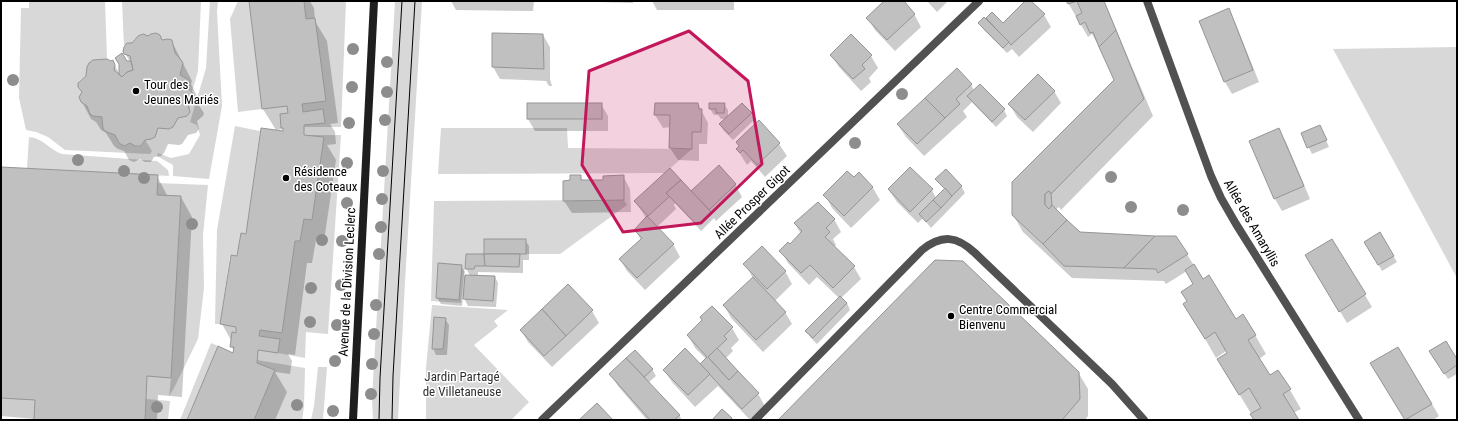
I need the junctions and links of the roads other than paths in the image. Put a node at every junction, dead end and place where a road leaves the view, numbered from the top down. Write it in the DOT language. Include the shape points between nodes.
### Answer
graph roads {
  1 [pos="374,1"];
  2 [pos="979,1"];
  3 [pos="1147,1"];
  4 [pos="353,420"];
  5 [pos="542,420"];
  6 [pos="755,420"];
  7 [pos="1144,420"];
  8 [pos="1359,420"];
  1 -- 4 [label="street, Avenue de la Division Leclerc"];
  2 -- 5 [label="street, Allée Prosper Gigot"];
  3 -- 8 [label="street, Allée des Amaryllis" via="1211,176 1222,198"];
  6 -- 7 [label="street" via="922,250 936,241 948,239 962,242 975,253 1112,384"];
}
